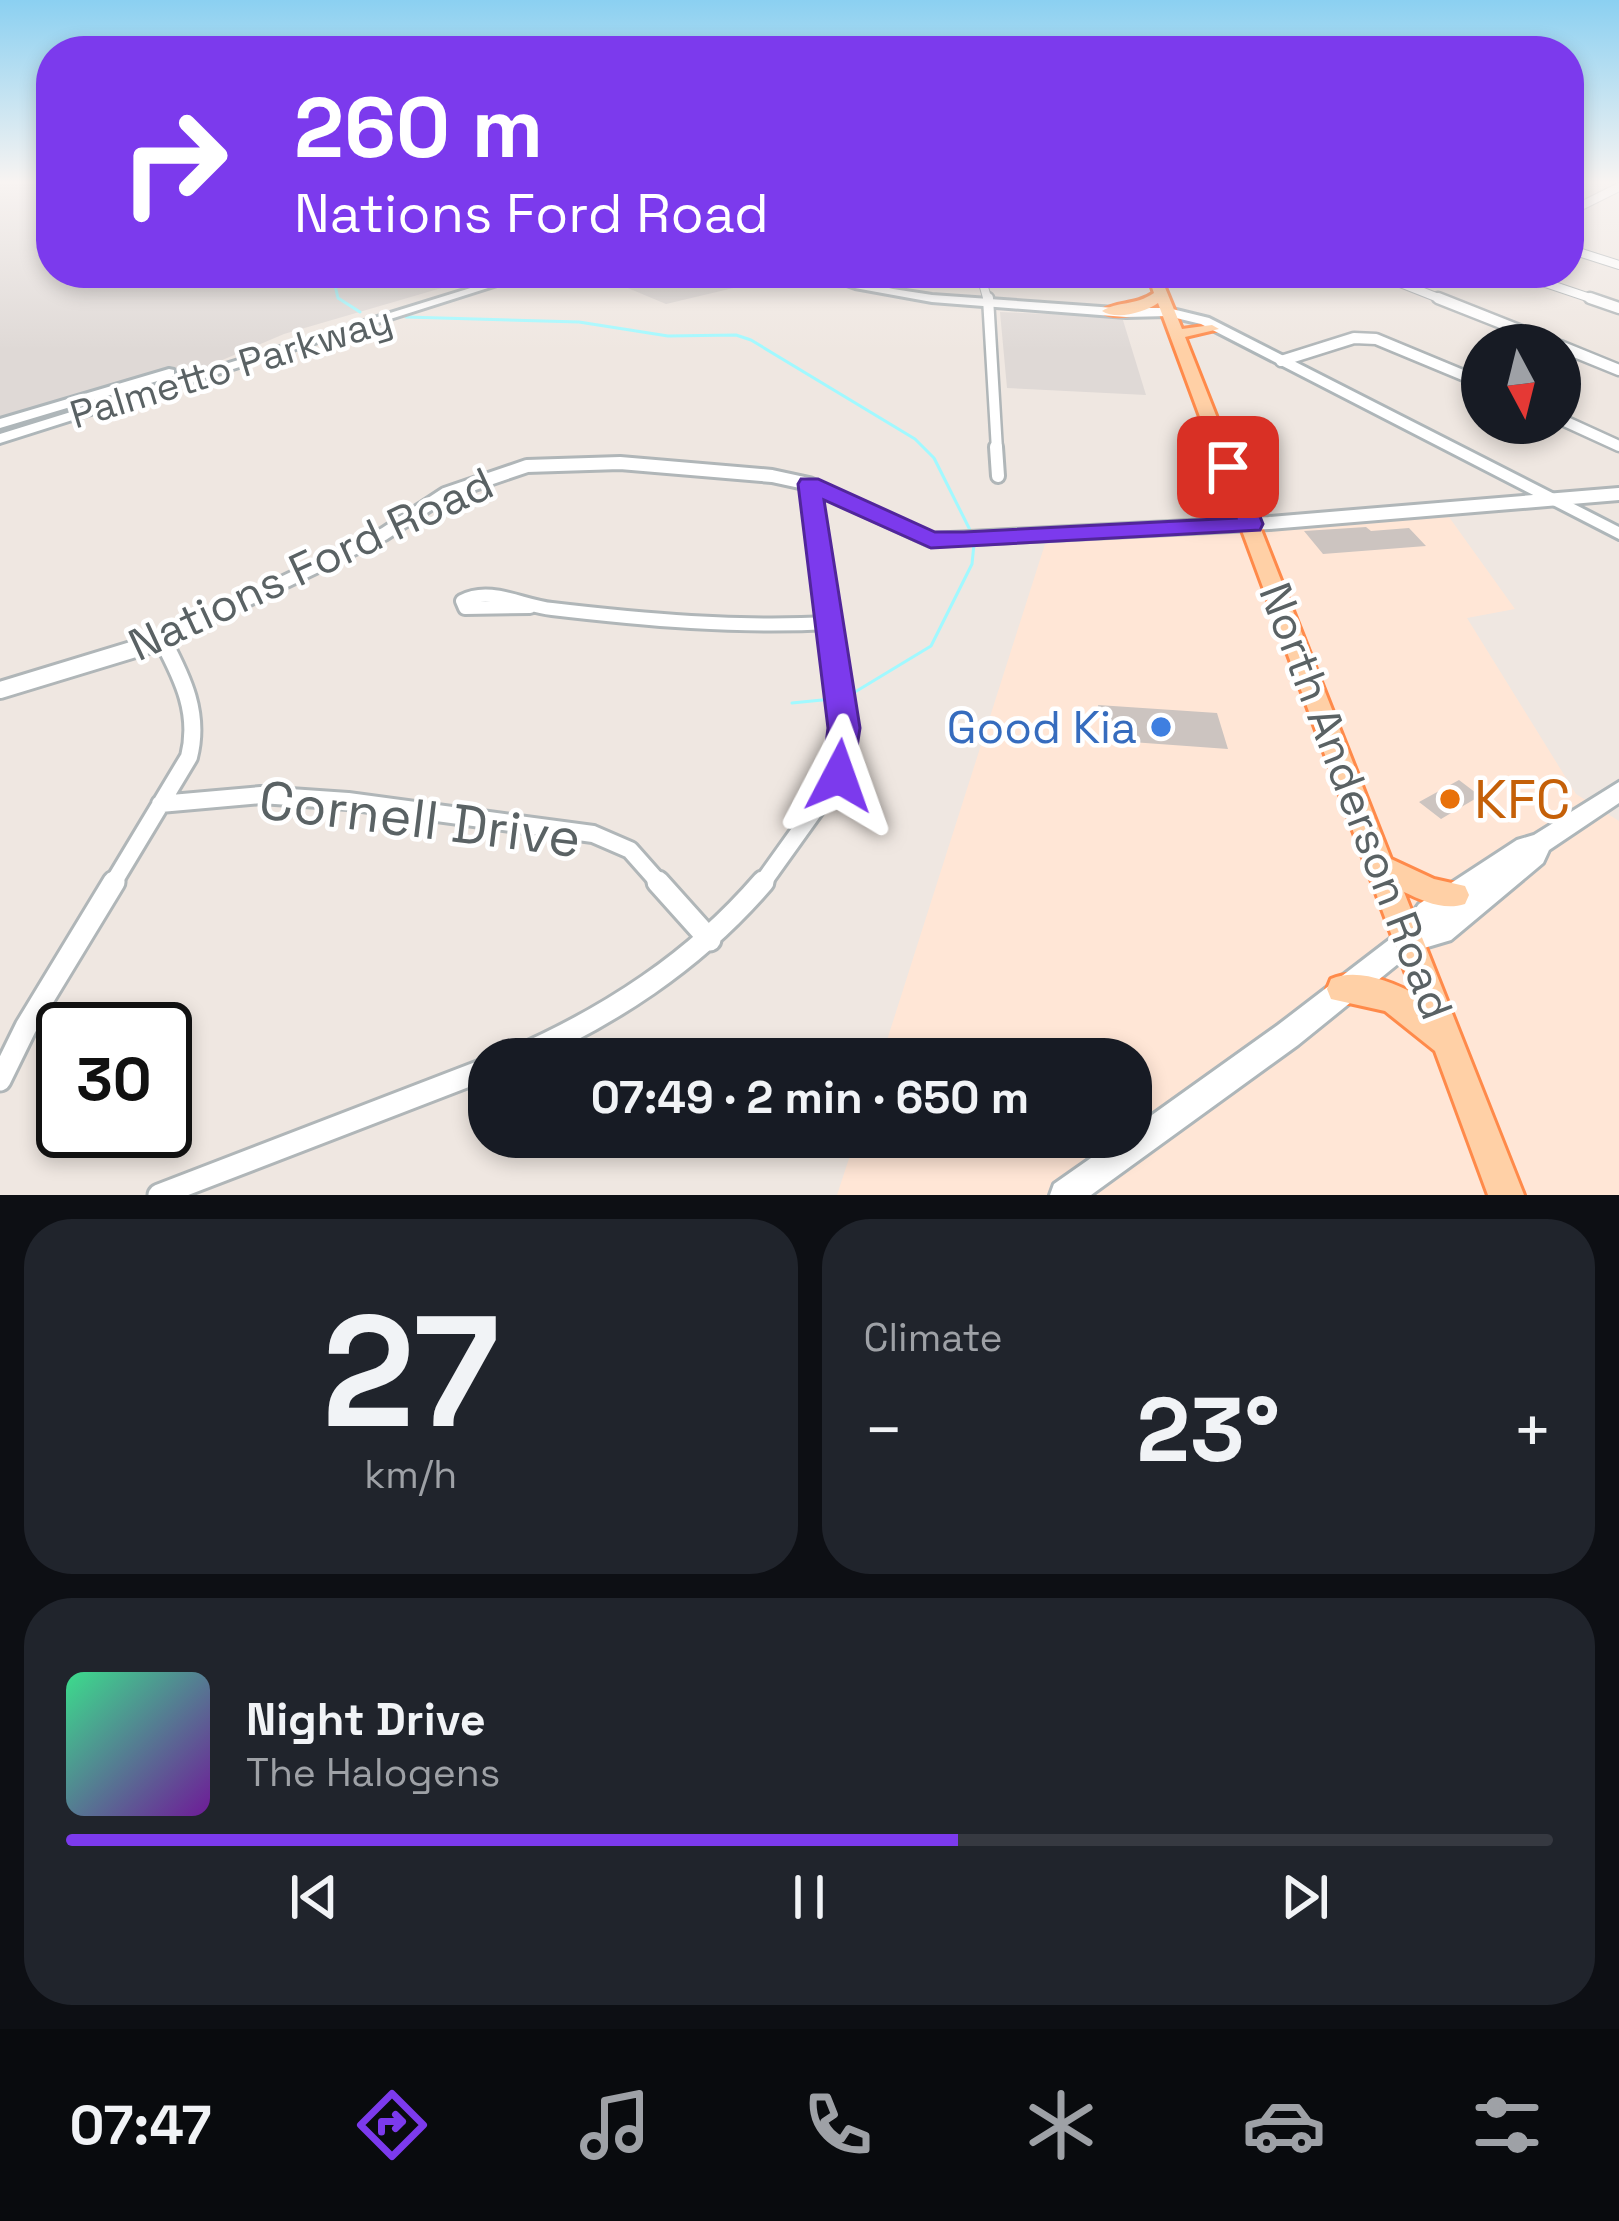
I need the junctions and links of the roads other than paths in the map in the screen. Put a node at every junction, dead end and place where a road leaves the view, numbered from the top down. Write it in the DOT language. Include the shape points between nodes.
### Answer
graph roads {
  1 [pos="1584,254"];
  2 [pos="1619,265"];
  3 [pos="461,288"];
  4 [pos="478,288"];
  5 [pos="866,288"];
  6 [pos="983,288"];
  7 [pos="1159,288"];
  8 [pos="1413,288"];
  9 [pos="1560,288"];
  10 [pos="1161,294"];
  11 [pos="987,306"];
  12 [pos="1619,308"];
  13 [pos="1109,311"];
  14 [pos="1172,321"];
  15 [pos="1503,324"];
  16 [pos="1212,329"];
  17 [pos="1231,334"];
  18 [pos="315,335"];
  19 [pos="1581,355"];
  20 [pos="1281,361"];
  21 [pos="1619,370"];
  22 [pos="1461,374"];
  23 [pos="0,424"];
  24 [pos="1581,429"];
  25 [pos="0,439"];
  26 [pos="1619,446"];
  27 [pos="998,476"];
  28 [pos="809,484"];
  29 [pos="1619,494"];
  30 [pos="1553,500"];
  31 [pos="1251,524"];
  32 [pos="1619,535"];
  33 [pos="530,607"];
  34 [pos="830,623"];
  35 [pos="163,641"];
  36 [pos="0,690"];
  37 [pos="1619,791"];
  38 [pos="160,804"];
  39 [pos="1540,844"];
  40 [pos="1379,867"];
  41 [pos="1456,895"];
  42 [pos="710,940"];
  43 [pos="1407,940"];
  44 [pos="1342,989"];
  45 [pos="562,1038"];
  46 [pos="1450,1050"];
  47 [pos="468,1076"];
  48 [pos="0,1080"];
  49 [pos="159,1195"];
  50 [pos="1065,1195"];
  51 [pos="1506,1195"];
  1 -- 2 [label="street"];
  3 -- 18 [label="street, Palmetto Parkway"];
  4 -- 18 [label="street, Palmetto Parkway"];
  5 -- 11 [label="street"];
  6 -- 11 [label="street"];
  7 -- 10 [label="main road, North Anderson Road"];
  8 -- 15 [label="street"];
  9 -- 12 [label="street"];
  10 -- 13 [label="main road" via="1143,307"];
  10 -- 14 [label="main road, North Anderson Road"];
  11 -- 13 [label="street"];
  11 -- 27 [label="street"];
  13 -- 14 [label="street"];
  14 -- 16 [label="main road"];
  14 -- 17 [label="street" via="1205,321"];
  14 -- 31 [label="main road, North Anderson Road"];
  16 -- 17 [label="street"];
  17 -- 20 [label="street"];
  18 -- 23 [label="street, Palmetto Parkway"];
  18 -- 25 [label="street, Palmetto Parkway"];
  19 -- 21 [label="street"];
  20 -- 22 [label="street" via="1376,339"];
  20 -- 30 [label="street"];
  24 -- 26 [label="street"];
  28 -- 31 [label="street, Nations Ford Road" via="931,540"];
  28 -- 34 [label="street"];
  28 -- 35 [label="street, Nations Ford Road" via="620,463 527,466 445,494 384,535"];
  29 -- 30 [label="street, Nations Ford Road"];
  30 -- 31 [label="street, Nations Ford Road"];
  30 -- 32 [label="street"];
  31 -- 40 [label="main road, North Anderson Road"];
  33 -- 34 [label="street" via="749,628"];
  34 -- 42 [label="street" via="844,728 839,776 788,852"];
  35 -- 36 [label="street, Nations Ford Road"];
  35 -- 38 [label="street" via="198,732"];
  37 -- 39 [label="street"];
  38 -- 42 [label="street, Cornell Drive" via="261,795 348,801 593,834 630,850"];
  38 -- 48 [label="street"];
  39 -- 41 [label="street"];
  39 -- 43 [label="street" via="1442,932"];
  40 -- 41 [label="main road"];
  40 -- 43 [label="main road, North Anderson Road"];
  41 -- 43 [label="street" via="1428,912"];
  42 -- 45 [label="street" via="642,994"];
  43 -- 44 [label="street"];
  43 -- 46 [label="main road, North Anderson Road"];
  44 -- 46 [label="main road" via="1405,1002"];
  44 -- 50 [label="street"];
  46 -- 51 [label="main road, North Anderson Road"];
  47 -- 49 [label="street"];
}
